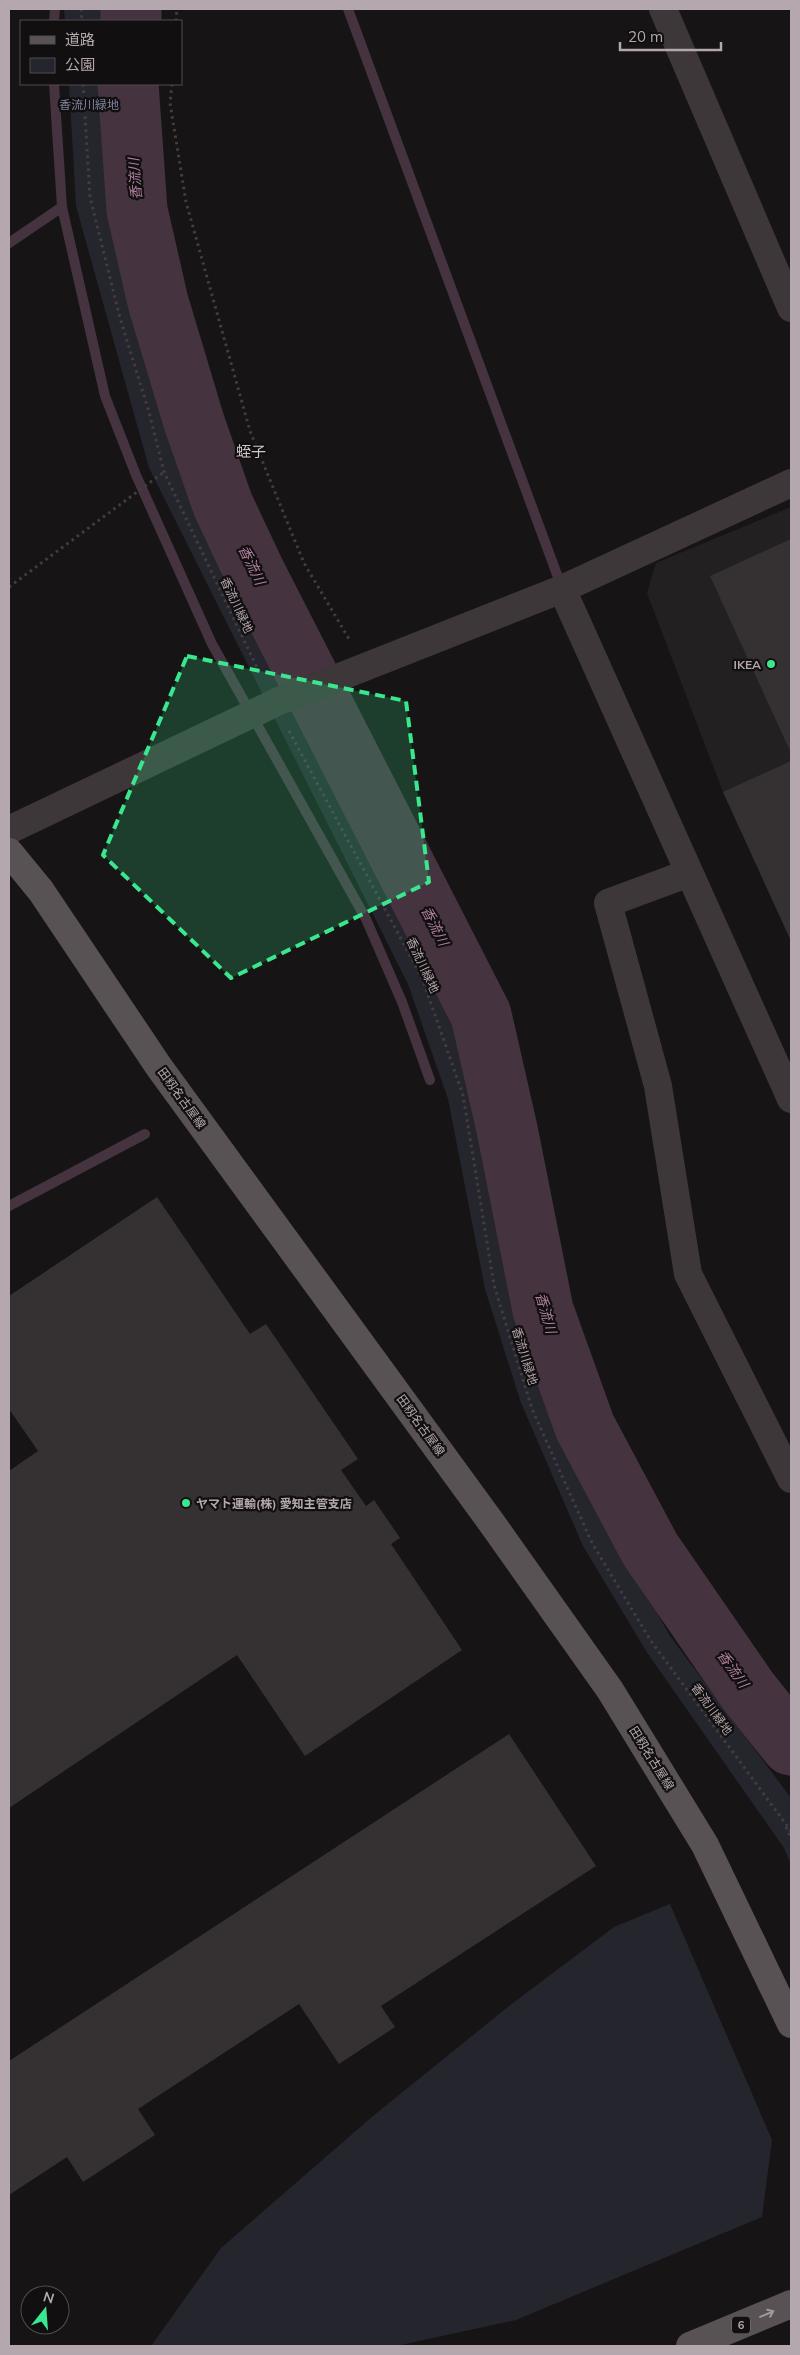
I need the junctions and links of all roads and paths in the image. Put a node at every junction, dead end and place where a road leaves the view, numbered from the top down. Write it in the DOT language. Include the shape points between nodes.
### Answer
graph roads {
  1 [pos="663,9"];
  2 [pos="83,85"];
  3 [pos="172,85"];
  4 [pos="791,308"];
  5 [pos="164,472"];
  6 [pos="791,483"];
  7 [pos="9,586"];
  8 [pos="562,589"];
  9 [pos="352,671"];
  10 [pos="276,702"];
  11 [pos="9,830"];
  12 [pos="9,852"];
  13 [pos="689,872"];
  14 [pos="791,1099"];
  15 [pos="791,1479"];
  16 [pos="784,1823"];
  17 [pos="791,1831"];
  18 [pos="791,1838"];
  19 [pos="791,2024"];
  20 [pos="791,2304"];
  21 [pos="690,2346"];
  1 -- 4 [label="street"];
  2 -- 5 [label="path, 香流川緑地" via="90,197"];
  3 -- 9 [label="path" via="170,103 186,202 250,431"];
  5 -- 7 [label="path"];
  5 -- 10 [label="path, 香流川緑地"];
  6 -- 8 [label="street"];
  8 -- 9 [label="street"];
  8 -- 13 [label="street"];
  9 -- 10 [label="street"];
  10 -- 11 [label="street"];
  10 -- 16 [label="path, 香流川緑地" via="422,978 463,1095 494,1285 532,1409 592,1543 651,1642"];
  12 -- 19 [label="main road, 田籾名古屋線" via="41,891 159,1066 610,1690 705,1845"];
  13 -- 14 [label="street"];
  13 -- 15 [label="street" via="608,903 658,1086 688,1274"];
  16 -- 17 [label="path, 香流川緑地"];
  16 -- 18 [label="path"];
  21 -- 20 [label="main road, 6, one-way"];
}
